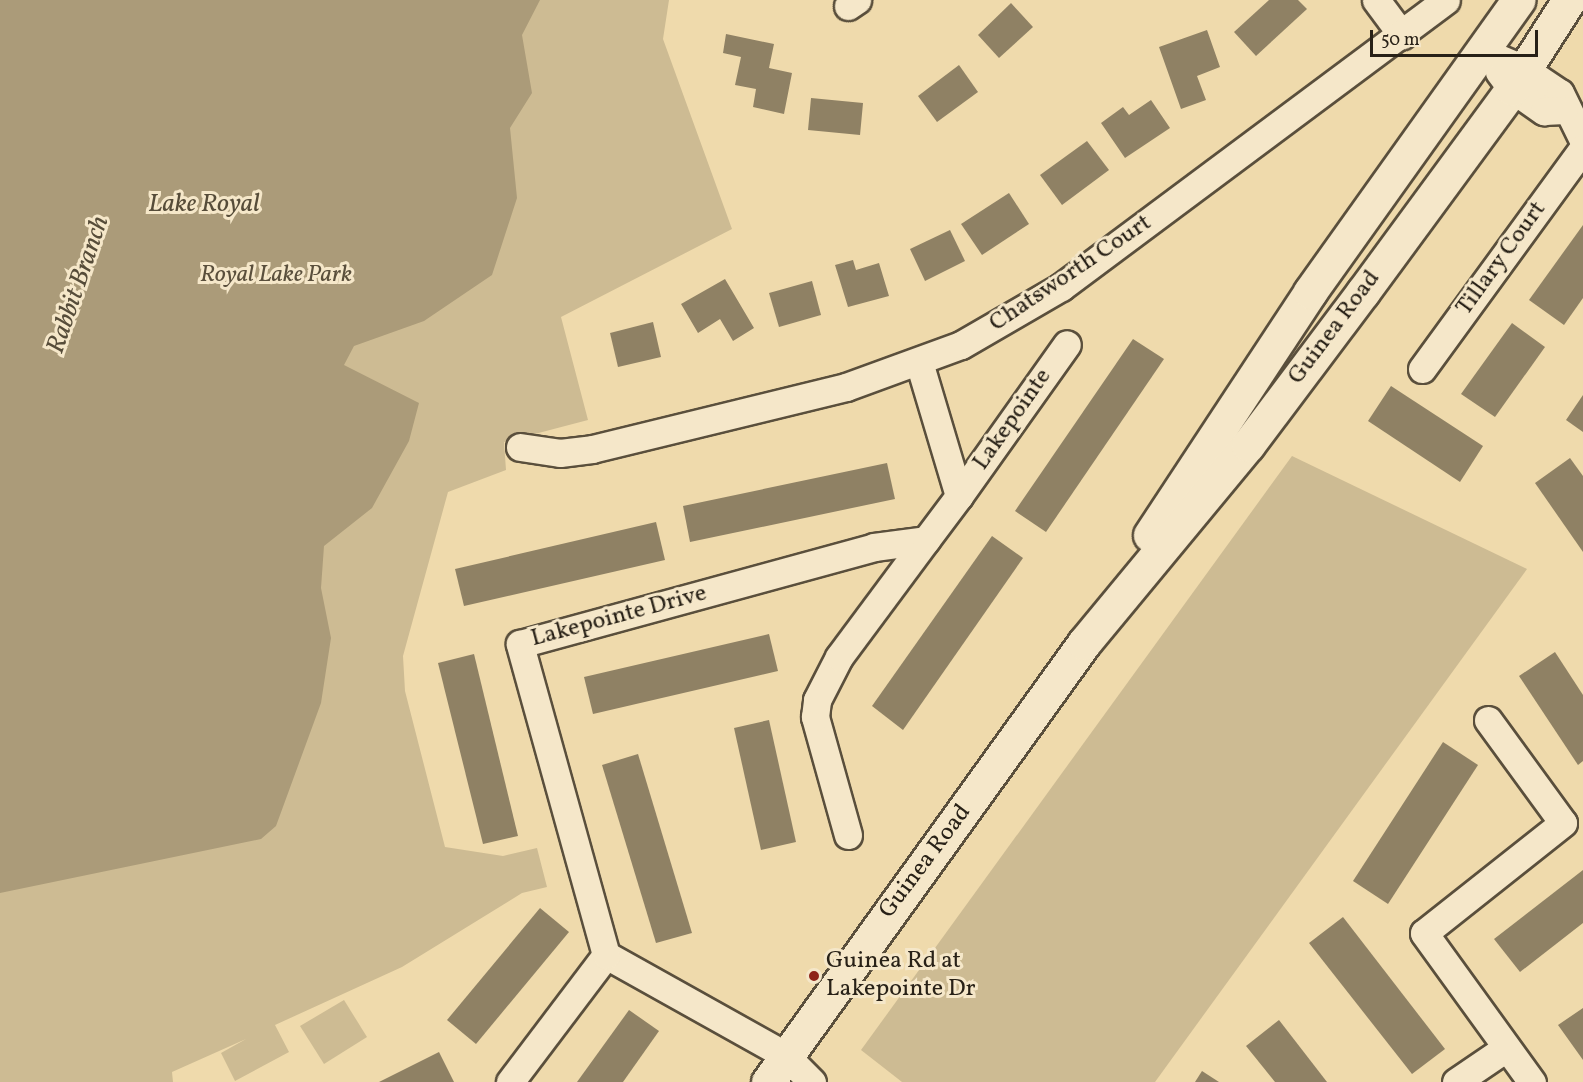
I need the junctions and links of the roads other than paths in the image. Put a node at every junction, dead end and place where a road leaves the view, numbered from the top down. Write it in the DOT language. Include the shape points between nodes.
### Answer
graph roads {
  1 [pos="1376,0"];
  2 [pos="1446,0"];
  3 [pos="1518,0"];
  4 [pos="1569,0"];
  5 [pos="1402,35"];
  6 [pos="1484,52"];
  7 [pos="1518,79"];
  8 [pos="1583,140"];
  9 [pos="1583,148"];
  10 [pos="1067,344"];
  11 [pos="919,362"];
  12 [pos="1422,369"];
  13 [pos="520,447"];
  14 [pos="959,496"];
  15 [pos="926,540"];
  16 [pos="1084,643"];
  17 [pos="1488,720"];
  18 [pos="848,835"];
  19 [pos="606,955"];
  20 [pos="1506,1048"];
  21 [pos="777,1069"];
  22 [pos="510,1082"];
  23 [pos="812,1082"];
  24 [pos="1456,1082"];
  25 [pos="1532,1082"];
  1 -- 5 [label="street"];
  2 -- 5 [label="street"];
  3 -- 6 [label="main road, Guinea Road"];
  4 -- 7 [label="main road, Guinea Road"];
  5 -- 11 [label="street, Chatsworth Court" via="1061,287 961,345"];
  6 -- 7 [label="street"];
  6 -- 16 [label="main road, Guinea Road" via="1310,292"];
  7 -- 8 [label="street" via="1544,111 1564,110"];
  7 -- 16 [label="main road, Guinea Road" via="1248,445"];
  9 -- 12 [label="street, Tillary Court"];
  10 -- 14 [label="street, Lakepointe"];
  11 -- 13 [label="street, Chatsworth Court" via="846,387 592,449 560,453"];
  11 -- 14 [label="street"];
  14 -- 15 [label="street"];
  15 -- 18 [label="street" via="839,657 816,700 815,717"];
  15 -- 19 [label="street, Lakepointe Drive" via="874,546 520,644"];
  16 -- 21 [label="main road, Guinea Road"];
  17 -- 20 [label="street" via="1563,823 1424,933"];
  19 -- 21 [label="street"];
  19 -- 22 [label="street"];
  20 -- 24 [label="street"];
  20 -- 25 [label="street"];
  21 -- 23 [label="street"];
}
